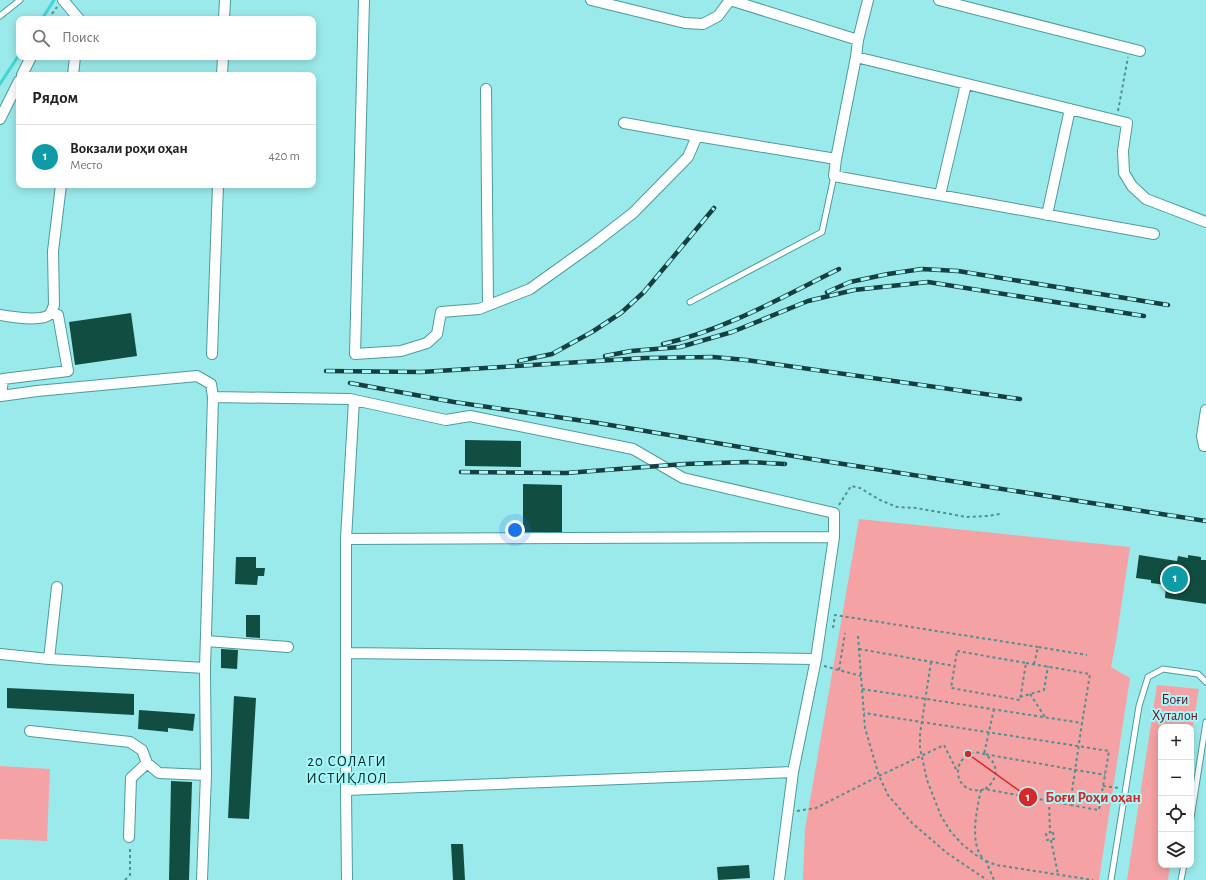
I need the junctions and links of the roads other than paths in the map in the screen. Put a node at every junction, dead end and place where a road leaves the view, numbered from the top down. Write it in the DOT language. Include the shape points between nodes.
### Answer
graph roads {
  1 [pos="20,0"];
  2 [pos="64,0"];
  3 [pos="225,0"];
  4 [pos="364,0"];
  5 [pos="591,0"];
  6 [pos="730,0"];
  7 [pos="868,0"];
  8 [pos="939,0"];
  9 [pos="0,16"];
  10 [pos="77,16"];
  11 [pos="224,16"];
  12 [pos="858,40"];
  13 [pos="1140,51"];
  14 [pos="856,58"];
  15 [pos="30,60"];
  16 [pos="75,60"];
  17 [pos="223,60"];
  18 [pos="24,72"];
  19 [pos="73,72"];
  20 [pos="222,72"];
  21 [pos="966,84"];
  22 [pos="16,87"];
  23 [pos="486,89"];
  24 [pos="1070,109"];
  25 [pos="0,119"];
  26 [pos="624,123"];
  27 [pos="697,136"];
  28 [pos="836,159"];
  29 [pos="834,176"];
  30 [pos="61,188"];
  31 [pos="218,188"];
  32 [pos="940,195"];
  33 [pos="1047,215"];
  34 [pos="1206,222"];
  35 [pos="1154,234"];
  36 [pos="690,302"];
  37 [pos="488,305"];
  38 [pos="52,313"];
  39 [pos="0,315"];
  40 [pos="212,354"];
  41 [pos="213,397"];
  42 [pos="0,398"];
  43 [pos="354,400"];
  44 [pos="1206,410"];
  45 [pos="1206,446"];
  46 [pos="834,537"];
  47 [pos="346,539"];
  48 [pos="57,587"];
  49 [pos="206,641"];
  50 [pos="288,647"];
  51 [pos="346,653"];
  52 [pos="0,654"];
  53 [pos="49,659"];
  54 [pos="815,661"];
  55 [pos="205,668"];
  56 [pos="1206,682"];
  57 [pos="1206,722"];
  58 [pos="30,731"];
  59 [pos="147,763"];
  60 [pos="792,772"];
  61 [pos="206,775"];
  62 [pos="346,790"];
  63 [pos="1194,799"];
  64 [pos="129,837"];
  65 [pos="1183,868"];
  66 [pos="202,880"];
  67 [pos="347,880"];
  68 [pos="779,880"];
  69 [pos="1111,880"];
  70 [pos="1181,880"];
  1 -- 9 [label="lane"];
  2 -- 10 [label="street"];
  3 -- 11 [label="street"];
  4 -- 37 [label="street" via="355,354 401,351 426,343 437,334 441,312 478,309"];
  5 -- 6 [label="street" via="685,23 703,24 718,16"];
  6 -- 12 [label="street"];
  7 -- 12 [label="street"];
  8 -- 13 [label="street"];
  12 -- 14 [label="street"];
  14 -- 21 [label="street"];
  14 -- 28 [label="street"];
  15 -- 18 [label="street"];
  16 -- 19 [label="street"];
  17 -- 20 [label="street"];
  21 -- 24 [label="street"];
  21 -- 32 [label="street"];
  22 -- 25 [label="street"];
  23 -- 37 [label="street"];
  24 -- 33 [label="street"];
  24 -- 34 [label="street" via="1127,123 1122,151 1124,172 1132,186 1146,199"];
  26 -- 27 [label="street"];
  27 -- 28 [label="street"];
  27 -- 37 [label="street" via="688,157 633,213 530,289"];
  28 -- 29 [label="street"];
  29 -- 32 [label="street"];
  29 -- 36 [label="lane" via="822,232"];
  30 -- 38 [label="street" via="53,251"];
  31 -- 40 [label="street"];
  32 -- 33 [label="street"];
  33 -- 35 [label="street"];
  38 -- 39 [label="street" via="21,319"];
  38 -- 42 [label="street" via="58,315 68,371 3,379"];
  41 -- 42 [label="street" via="211,384 197,376 37,391"];
  41 -- 43 [label="street"];
  41 -- 49 [label="street"];
  43 -- 46 [label="street" via="446,420 470,416 633,449 683,478 834,513"];
  43 -- 47 [label="street"];
  44 -- 45 [label="street" via="1202,436"];
  46 -- 47 [label="street"];
  46 -- 54 [label="street"];
  47 -- 51 [label="street"];
  48 -- 53 [label="street"];
  49 -- 50 [label="street"];
  49 -- 55 [label="street"];
  51 -- 54 [label="street"];
  51 -- 62 [label="street"];
  52 -- 53 [label="street"];
  53 -- 55 [label="street"];
  54 -- 60 [label="street"];
  55 -- 61 [label="street"];
  56 -- 69 [label="lane" via="1198,674 1163,669 1148,677 1139,706"];
  57 -- 63 [label="lane"];
  58 -- 59 [label="street" via="130,742 142,750"];
  59 -- 61 [label="street" via="159,773"];
  59 -- 64 [label="street" via="131,778"];
  60 -- 62 [label="street"];
  60 -- 68 [label="street"];
  61 -- 66 [label="street"];
  62 -- 67 [label="street"];
  65 -- 70 [label="lane"];
}
